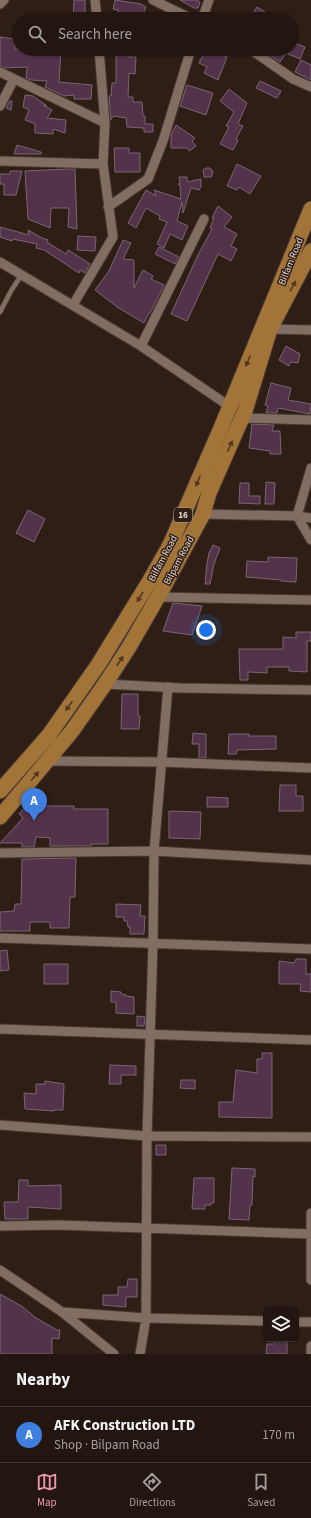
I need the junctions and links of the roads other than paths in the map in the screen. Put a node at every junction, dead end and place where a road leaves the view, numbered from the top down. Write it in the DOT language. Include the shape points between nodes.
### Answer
graph roads {
  1 [pos="4,0"];
  2 [pos="95,0"];
  3 [pos="153,0"];
  4 [pos="209,0"];
  5 [pos="0,4"];
  6 [pos="96,12"];
  7 [pos="178,12"];
  8 [pos="205,12"];
  9 [pos="100,56"];
  10 [pos="189,56"];
  11 [pos="260,56"];
  12 [pos="0,72"];
  13 [pos="14,80"];
  14 [pos="311,87"];
  15 [pos="0,106"];
  16 [pos="105,124"];
  17 [pos="0,161"];
  18 [pos="103,164"];
  19 [pos="108,207"];
  20 [pos="311,209"];
  21 [pos="204,219"];
  22 [pos="311,252"];
  23 [pos="0,262"];
  24 [pos="22,274"];
  25 [pos="73,305"];
  26 [pos="0,312"];
  27 [pos="311,330"];
  28 [pos="266,331"];
  29 [pos="141,346"];
  30 [pos="229,406"];
  31 [pos="244,415"];
  32 [pos="311,420"];
  33 [pos="311,468"];
  34 [pos="203,514"];
  35 [pos="297,516"];
  36 [pos="311,518"];
  37 [pos="311,540"];
  38 [pos="158,597"];
  39 [pos="311,600"];
  40 [pos="105,684"];
  41 [pos="168,687"];
  42 [pos="311,690"];
  43 [pos="47,761"];
  44 [pos="161,762"];
  45 [pos="311,768"];
  46 [pos="0,791"];
  47 [pos="0,817"];
  48 [pos="154,852"];
  49 [pos="0,853"];
  50 [pos="311,860"];
  51 [pos="0,938"];
  52 [pos="153,944"];
  53 [pos="311,950"];
  54 [pos="0,1029"];
  55 [pos="149,1033"];
  56 [pos="311,1040"];
  57 [pos="0,1125"];
  58 [pos="147,1136"];
  59 [pos="311,1137"];
  60 [pos="311,1213"];
  61 [pos="0,1226"];
  62 [pos="146,1228"];
  63 [pos="311,1234"];
  64 [pos="0,1270"];
  65 [pos="311,1280"];
  66 [pos="62,1312"];
  67 [pos="146,1318"];
  68 [pos="263,1321"];
  69 [pos="299,1322"];
  70 [pos="311,1322"];
  71 [pos="311,1346"];
  72 [pos="114,1354"];
  73 [pos="140,1354"];
  74 [pos="311,1354"];
  1 -- 5 [label="street"];
  2 -- 6 [label="street"];
  3 -- 7 [label="street"];
  4 -- 8 [label="street"];
  9 -- 16 [label="street"];
  10 -- 19 [label="street" via="148,179"];
  11 -- 14 [label="street" via="293,79"];
  12 -- 13 [label="street"];
  13 -- 15 [label="street"];
  13 -- 16 [label="street"];
  16 -- 18 [label="street"];
  17 -- 18 [label="street"];
  18 -- 19 [label="street"];
  19 -- 25 [label="street" via="113,237"];
  20 -- 28 [label="main road, Bilfam Road / 16"];
  21 -- 29 [label="street"];
  28 -- 22 [label="main road, Bilpam Road / 16, one-way"];
  23 -- 24 [label="street"];
  24 -- 25 [label="street"];
  24 -- 26 [label="lane"];
  25 -- 29 [label="street"];
  27 -- 28 [label="street"];
  28 -- 30 [label="main road, Bilfam Road / 16, one-way"];
  28 -- 31 [label="main road, Bilpam Road / 16"];
  29 -- 30 [label="street"];
  30 -- 31 [label="street"];
  30 -- 46 [label="main road, Bilfam Road / 16, one-way" via="170,545 149,582 98,665 49,735"];
  31 -- 32 [label="street"];
  34 -- 31 [label="main road, Bilpam Road / 16, one-way"];
  33 -- 35 [label="street"];
  34 -- 35 [label="street"];
  34 -- 38 [label="main road, Bilpam Road / 16"];
  35 -- 36 [label="street"];
  35 -- 37 [label="street"];
  38 -- 39 [label="street"];
  40 -- 38 [label="main road, Bilpam Road / 16, one-way"];
  40 -- 41 [label="street"];
  40 -- 43 [label="main road, Bilpam Road / 16"];
  41 -- 42 [label="street"];
  41 -- 44 [label="street"];
  43 -- 44 [label="street"];
  47 -- 43 [label="main road, Bilpam Road / 16, one-way"];
  44 -- 45 [label="street"];
  44 -- 48 [label="street"];
  48 -- 49 [label="street"];
  48 -- 50 [label="street"];
  48 -- 52 [label="street"];
  51 -- 52 [label="street"];
  52 -- 53 [label="street"];
  52 -- 55 [label="street"];
  54 -- 55 [label="street"];
  55 -- 56 [label="street"];
  55 -- 58 [label="street"];
  57 -- 58 [label="street"];
  58 -- 59 [label="street"];
  58 -- 62 [label="street"];
  60 -- 63 [label="street"];
  61 -- 62 [label="street"];
  62 -- 63 [label="street"];
  62 -- 67 [label="street"];
  63 -- 65 [label="street"];
  64 -- 66 [label="street"];
  66 -- 67 [label="street"];
  66 -- 72 [label="street"];
  67 -- 68 [label="street"];
  67 -- 73 [label="street"];
  69 -- 70 [label="street"];
  71 -- 74 [label="street"];
}
